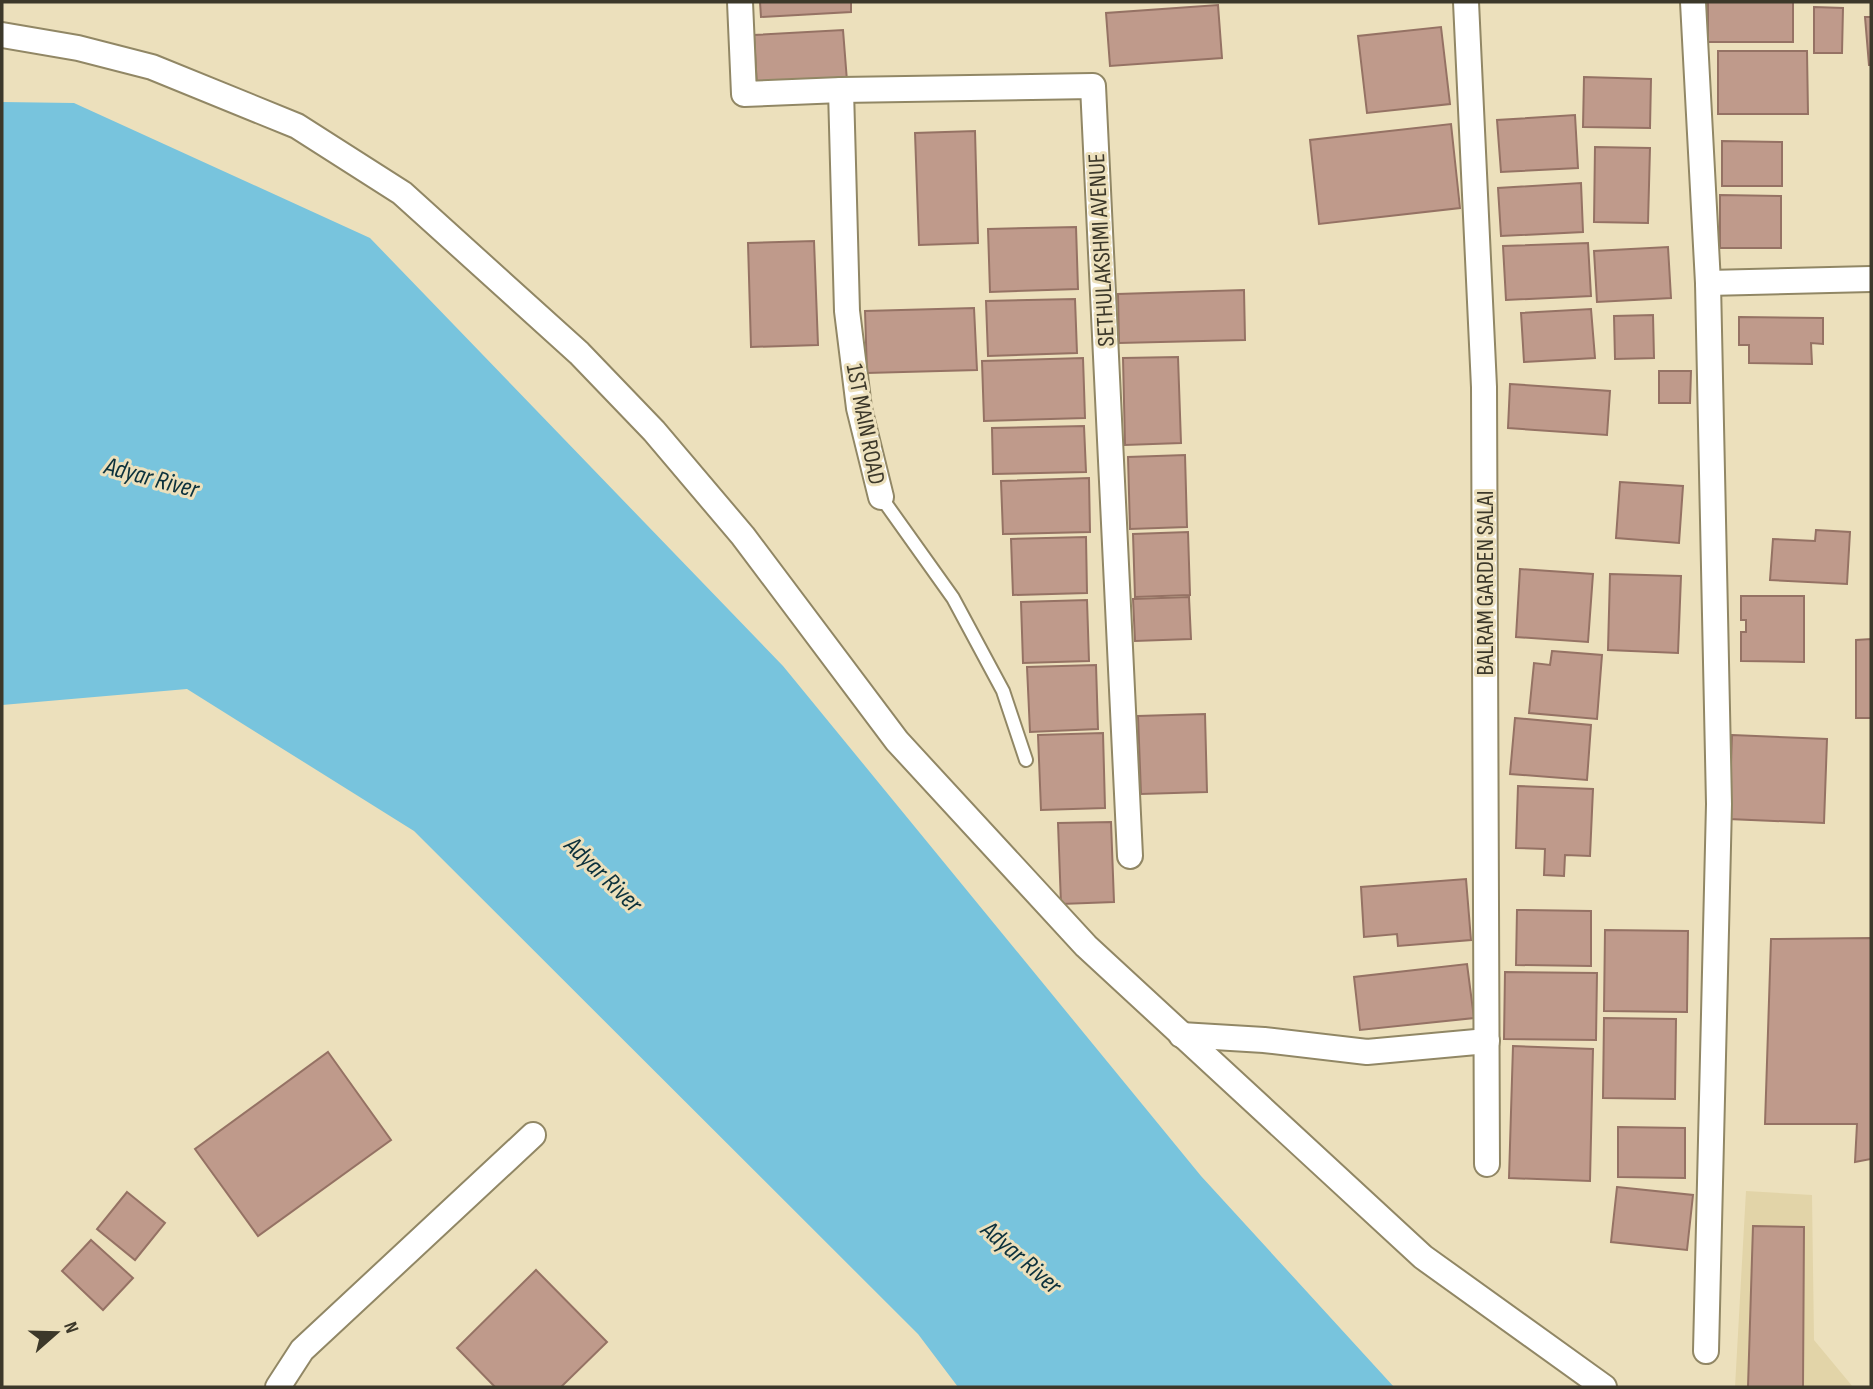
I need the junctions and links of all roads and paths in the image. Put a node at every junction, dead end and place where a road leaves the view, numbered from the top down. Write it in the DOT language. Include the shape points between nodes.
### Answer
graph roads {
  1 [pos="740,2"];
  2 [pos="1466,2"];
  3 [pos="1693,2"];
  4 [pos="2,35"];
  5 [pos="841,90"];
  6 [pos="1871,279"];
  7 [pos="1708,283"];
  8 [pos="880,497"];
  9 [pos="1026,760"];
  10 [pos="1130,856"];
  11 [pos="1181,1035"];
  12 [pos="1487,1041"];
  13 [pos="533,1135"];
  14 [pos="1487,1164"];
  15 [pos="1706,1351"];
  16 [pos="278,1387"];
  17 [pos="1604,1387"];
  1 -- 5 [label="street, SETHULAKSHMI AVENUE" via="744,94"];
  2 -- 12 [label="street, BALRAM GARDEN SALAI" via="1484,387"];
  3 -- 7 [label="street"];
  4 -- 11 [label="street" via="152,67 297,127 402,193 579,353 654,431 743,536 897,741 1086,946"];
  5 -- 8 [label="street, 1ST MAIN ROAD" via="847,311 859,408"];
  5 -- 10 [label="street, SETHULAKSHMI AVENUE" via="1093,86"];
  6 -- 7 [label="street"];
  7 -- 15 [label="street" via="1719,804"];
  8 -- 9 [label="lane, 1ST MAIN ROAD" via="953,598 1003,691"];
  11 -- 12 [label="street" via="1367,1052"];
  11 -- 17 [label="street" via="1423,1257"];
  12 -- 14 [label="street, BALRAM GARDEN SALAI"];
  13 -- 16 [label="street" via="302,1350"];
}
